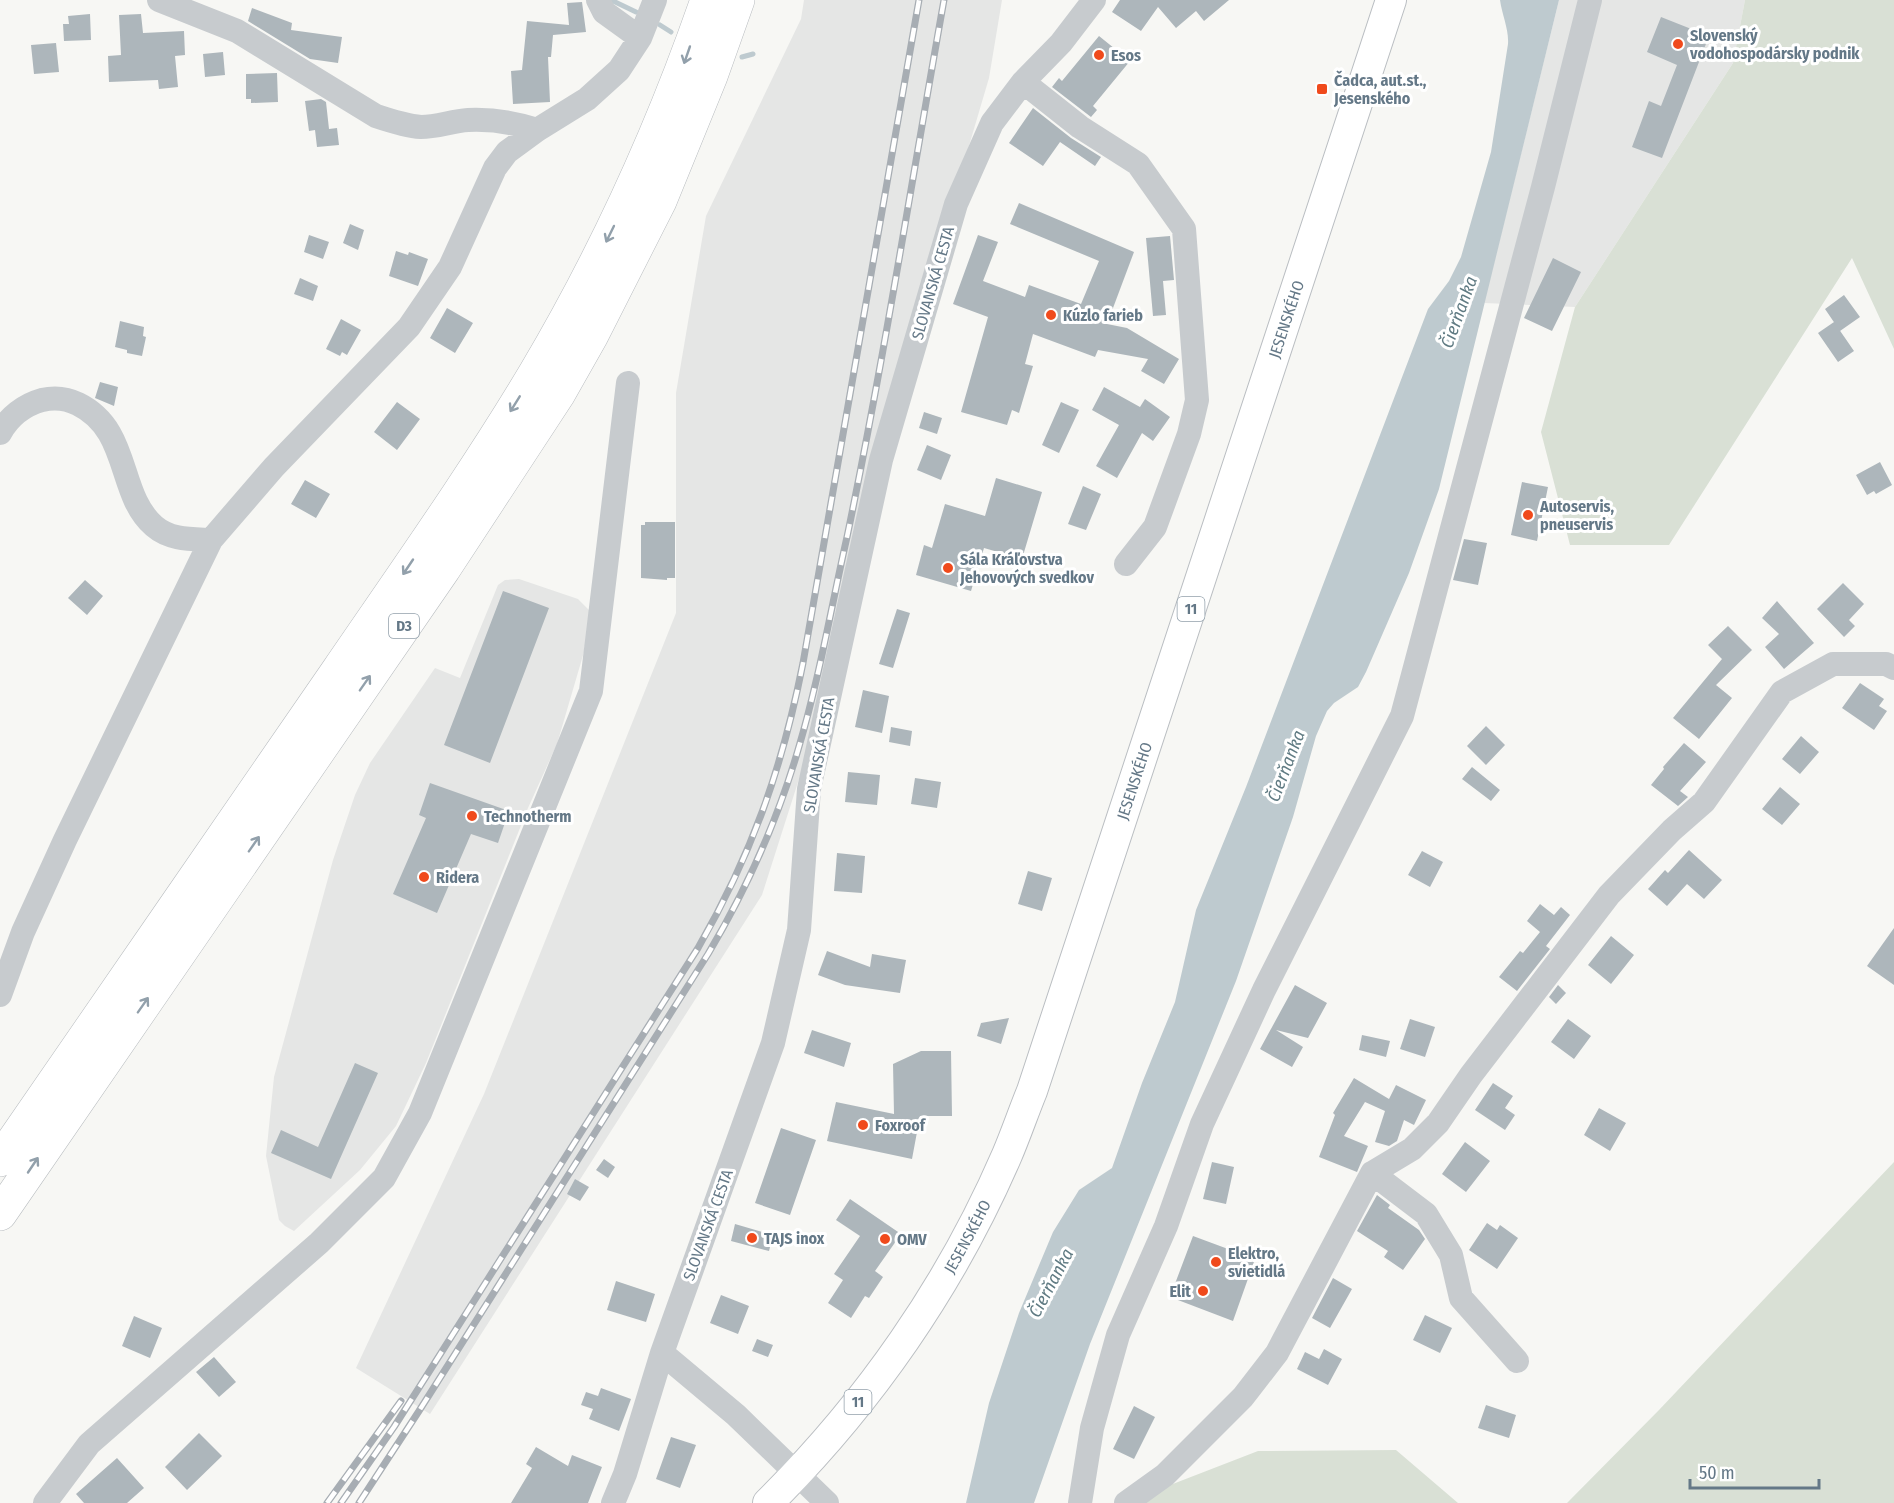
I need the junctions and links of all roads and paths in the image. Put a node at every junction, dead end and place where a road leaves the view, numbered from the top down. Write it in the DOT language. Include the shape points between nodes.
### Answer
graph roads {
  1 [pos="159,0"];
  2 [pos="598,0"];
  3 [pos="655,0"];
  4 [pos="706,0"];
  5 [pos="738,0"];
  6 [pos="1094,0"];
  7 [pos="1391,0"];
  8 [pos="1590,0"];
  9 [pos="640,38"];
  10 [pos="1023,82"];
  11 [pos="537,130"];
  12 [pos="627,383"];
  13 [pos="0,433"];
  14 [pos="211,540"];
  15 [pos="1126,564"];
  16 [pos="1894,668"];
  17 [pos="0,995"];
  18 [pos="0,1160"];
  19 [pos="1372,1173"];
  20 [pos="0,1214"];
  21 [pos="662,1353"];
  22 [pos="1517,1361"];
  23 [pos="796,1475"];
  24 [pos="45,1503"];
  25 [pos="613,1503"];
  26 [pos="768,1503"];
  27 [pos="827,1503"];
  28 [pos="1080,1503"];
  29 [pos="1126,1503"];
  1 -- 11 [label="street" via="237,31 376,116 393,122 423,127 468,120 495,121"];
  2 -- 9 [label="street" via="604,12"];
  3 -- 9 [label="street"];
  4 -- 18 [label="highway, D3, one-way" via="685,63 633,186 534,375 420,549"];
  20 -- 5 [label="highway, D3, one-way" via="444,569 558,395 660,201"];
  6 -- 10 [label="street, SLOVANSKÁ CESTA" via="1061,43"];
  7 -- 23 [label="main road, JESENSKÉHO / 11" via="1032,1091 1006,1156 946,1274 914,1324 846,1418"];
  8 -- 28 [label="street" via="1402,716 1264,990 1202,1124 1166,1226 1118,1335 1092,1428"];
  9 -- 11 [label="street" via="619,70 587,99"];
  10 -- 15 [label="street" via="1080,127 1138,164 1184,229 1197,400 1189,434 1155,526"];
  10 -- 21 [label="street, SLOVANSKÁ CESTA" via="992,123 956,204 881,460 809,789 799,930 773,1043"];
  11 -- 14 [label="street" via="507,152 495,168 450,267 409,327 274,467"];
  12 -- 24 [label="street" via="591,691 420,1113 384,1178 319,1243 89,1444"];
  13 -- 14 [label="street" via="13,416 38,401 63,399 86,408 112,436 145,517 175,537"];
  14 -- 17 [label="street" via="60,850"];
  16 -- 19 [label="street" via="1886,664 1833,664 1782,692 1704,802 1609,895 1438,1123 1412,1149"];
  19 -- 22 [label="street" via="1426,1214 1451,1255 1461,1298"];
  19 -- 29 [label="street" via="1277,1353 1243,1397 1165,1475"];
  21 -- 23 [label="street" via="736,1415"];
  21 -- 25 [label="street, SLOVANSKÁ CESTA"];
  23 -- 26 [label="main road, JESENSKÉHO / 11"];
  23 -- 27 [label="street"];
}
